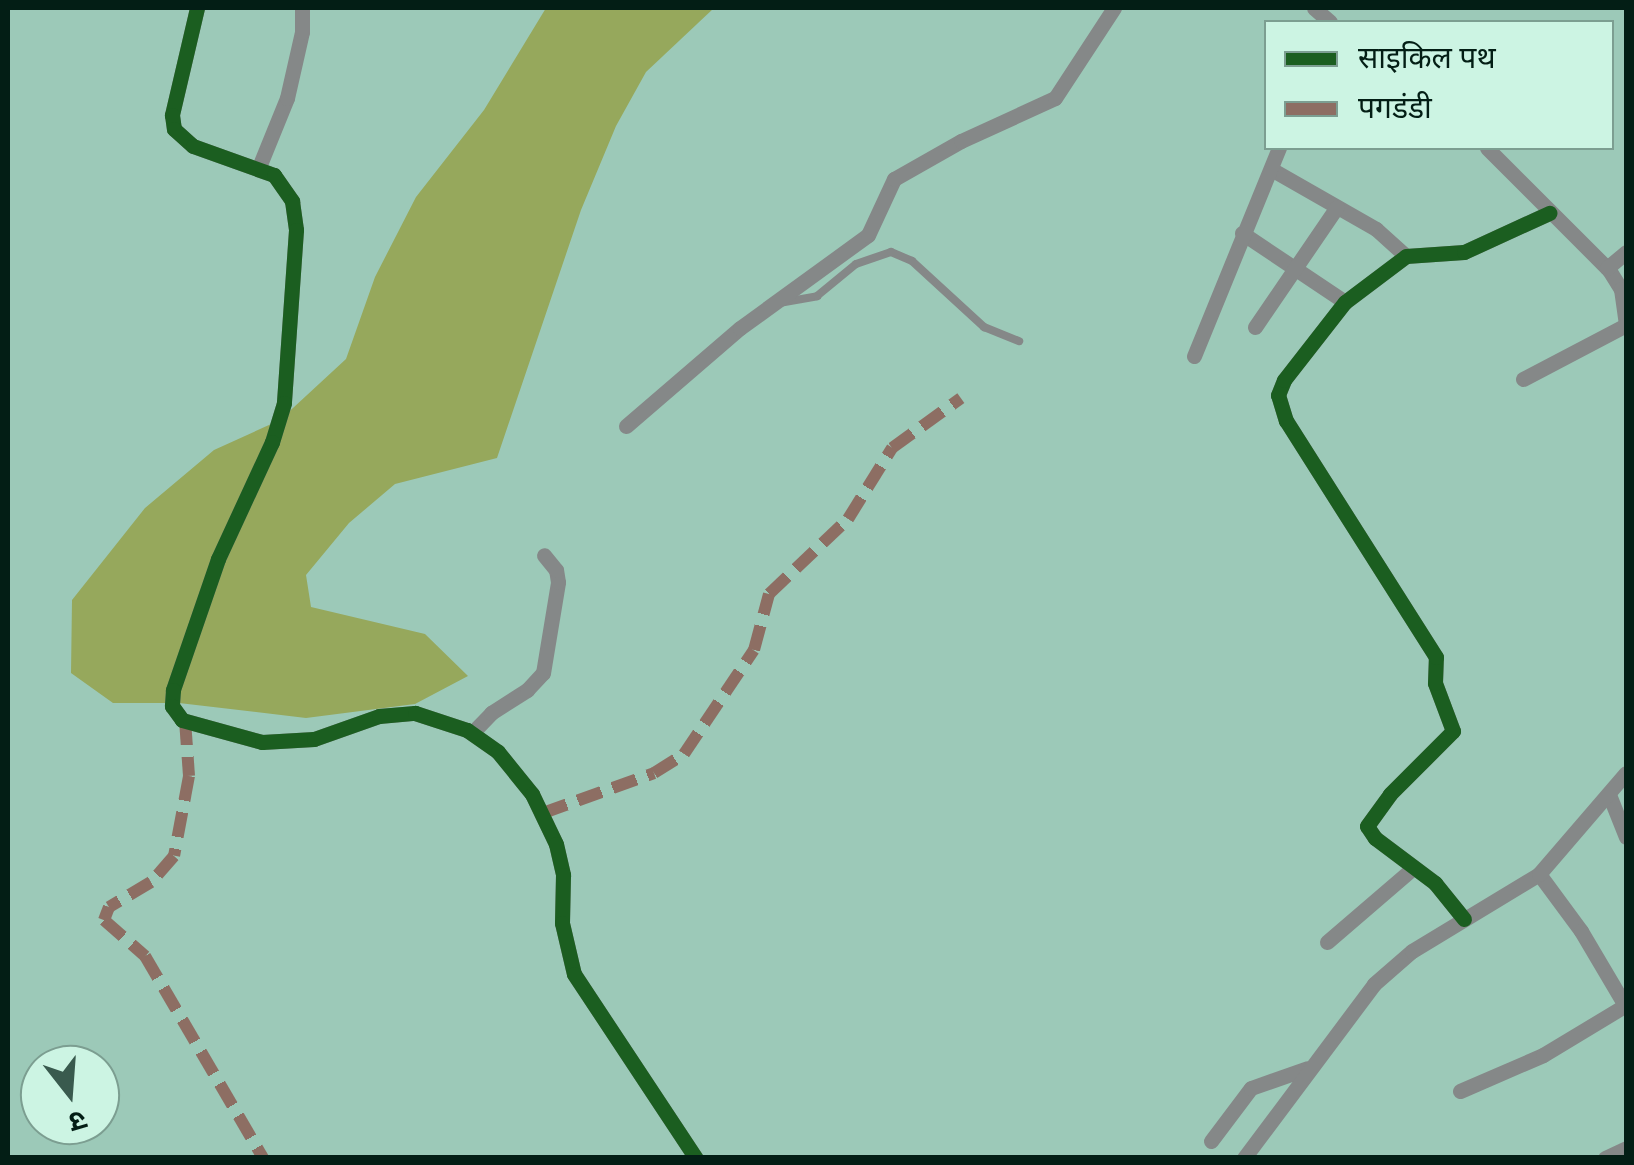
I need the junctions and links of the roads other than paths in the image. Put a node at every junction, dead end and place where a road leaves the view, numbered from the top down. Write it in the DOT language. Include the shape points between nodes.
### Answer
graph roads {
  1 [pos="197,8"];
  2 [pos="302,8"];
  3 [pos="1114,8"];
  4 [pos="1278,150"];
  5 [pos="1489,150"];
  6 [pos="259,167"];
  7 [pos="1271,169"];
  8 [pos="1337,207"];
  9 [pos="1549,213"];
  10 [pos="1242,233"];
  11 [pos="1626,252"];
  12 [pos="1406,256"];
  13 [pos="1292,267"];
  14 [pos="1607,268"];
  15 [pos="1345,302"];
  16 [pos="775,303"];
  17 [pos="1626,324"];
  18 [pos="1254,327"];
  19 [pos="1020,341"];
  20 [pos="1194,356"];
  21 [pos="1523,379"];
  22 [pos="626,426"];
  23 [pos="544,555"];
  24 [pos="472,733"];
  25 [pos="1626,773"];
  26 [pos="1610,797"];
  27 [pos="1626,837"];
  28 [pos="1413,868"];
  29 [pos="1539,874"];
  30 [pos="1464,919"];
  31 [pos="1327,942"];
  32 [pos="1625,1001"];
  33 [pos="1308,1068"];
  34 [pos="1460,1091"];
  35 [pos="1211,1141"];
  36 [pos="1626,1148"];
  37 [pos="696,1158"];
  38 [pos="1244,1158"];
  39 [pos="1605,1158"];
  1 -- 6 [label="street" via="174,129 193,146"];
  2 -- 6 [label="street" via="287,98"];
  3 -- 16 [label="street" via="1055,98 894,179 868,234"];
  4 -- 7 [label="street"];
  5 -- 9 [label="street"];
  6 -- 24 [label="street" via="284,184 296,230 284,403 218,559 172,706 182,720 252,742 314,739 397,712"];
  7 -- 8 [label="street"];
  7 -- 10 [label="street"];
  8 -- 12 [label="street"];
  8 -- 13 [label="street"];
  9 -- 12 [label="street" via="1464,252"];
  9 -- 14 [label="street"];
  10 -- 13 [label="street"];
  10 -- 20 [label="street"];
  11 -- 14 [label="street"];
  12 -- 15 [label="street"];
  13 -- 15 [label="street"];
  13 -- 18 [label="street"];
  14 -- 17 [label="street" via="1621,289"];
  15 -- 28 [label="street" via="1284,380 1278,405 1436,657 1436,684 1453,732 1367,826"];
  16 -- 19 [label="lane" via="818,296 856,264 891,252 912,262 984,327"];
  16 -- 22 [label="street"];
  17 -- 21 [label="street"];
  23 -- 24 [label="street" via="556,570 558,593 544,673"];
  24 -- 37 [label="street" via="498,752 546,818 560,861 562,923 574,974"];
  25 -- 26 [label="street"];
  26 -- 27 [label="street"];
  26 -- 29 [label="street"];
  28 -- 30 [label="street" via="1435,882"];
  28 -- 31 [label="street"];
  29 -- 30 [label="street"];
  29 -- 32 [label="street"];
  30 -- 33 [label="street" via="1374,984"];
  32 -- 34 [label="street" via="1543,1056"];
  33 -- 35 [label="street" via="1251,1088"];
  33 -- 38 [label="street"];
  36 -- 39 [label="street"];
}
